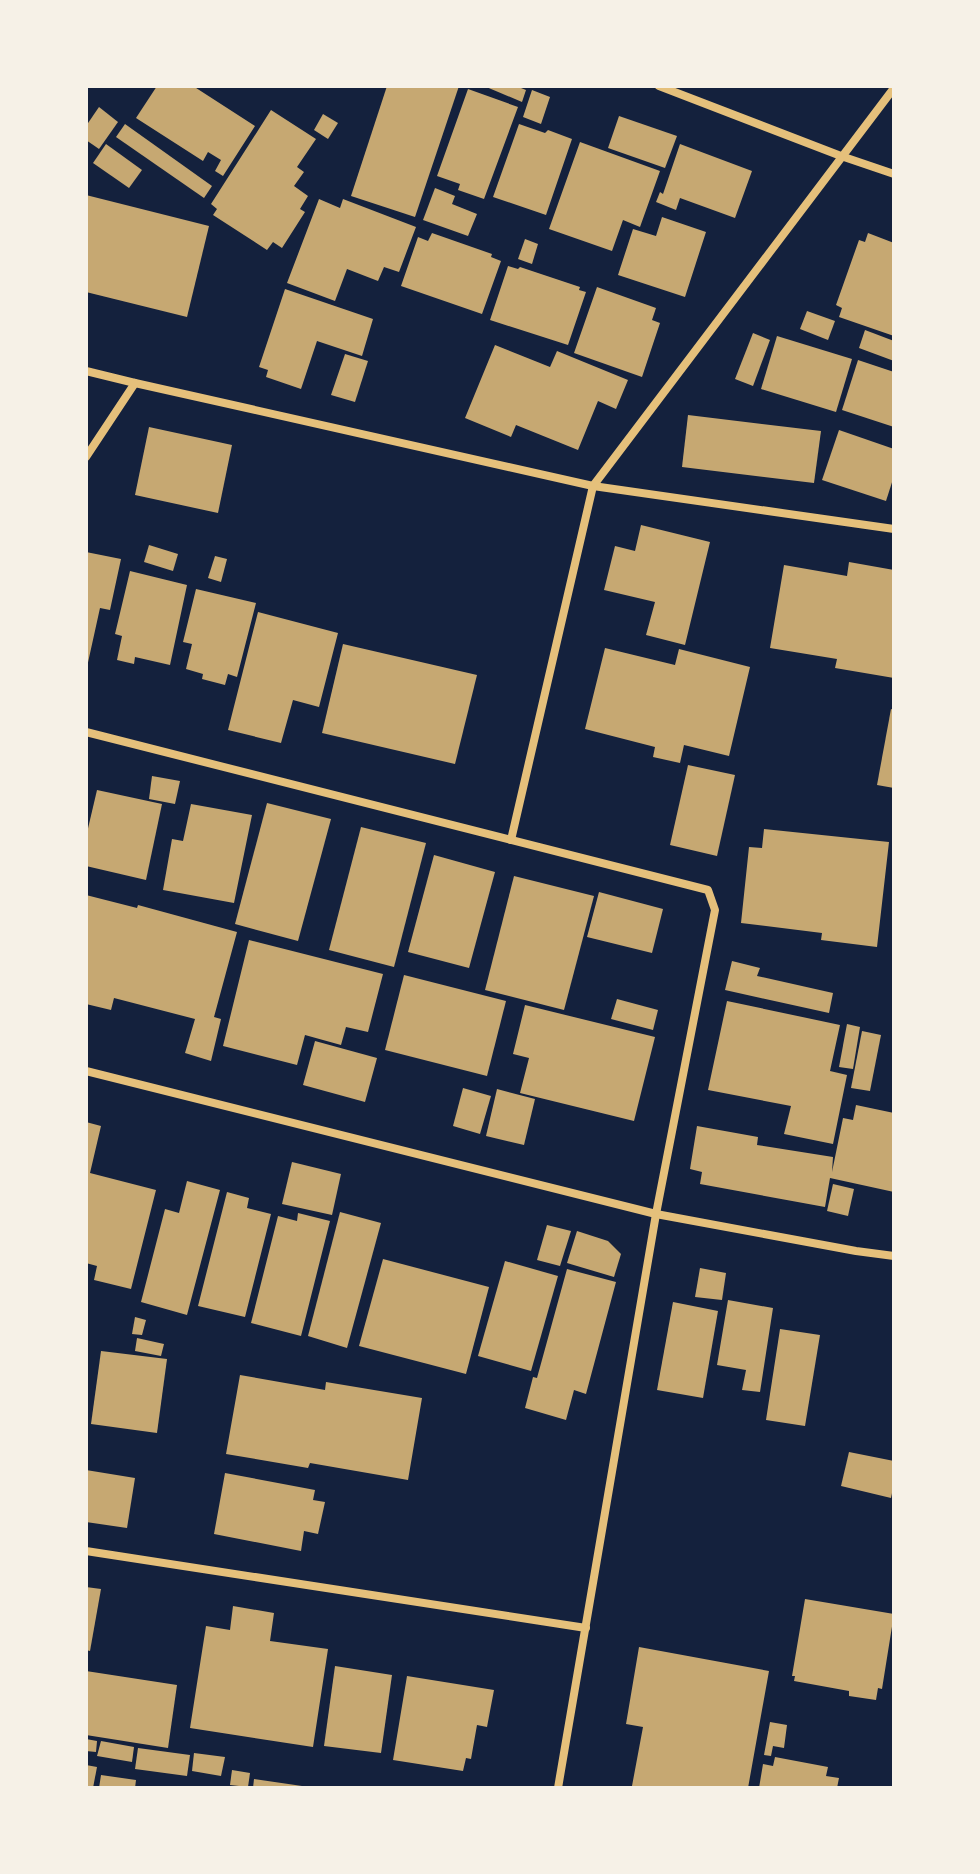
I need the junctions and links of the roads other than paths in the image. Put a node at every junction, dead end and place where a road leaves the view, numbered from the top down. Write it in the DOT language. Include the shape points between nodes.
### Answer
graph roads {
  1 [pos="659,86"];
  2 [pos="894,88"];
  3 [pos="841,156"];
  4 [pos="894,174"];
  5 [pos="86,371"];
  6 [pos="135,383"];
  7 [pos="86,457"];
  8 [pos="593,486"];
  9 [pos="894,529"];
  10 [pos="86,732"];
  11 [pos="511,840"];
  12 [pos="86,1071"];
  13 [pos="656,1214"];
  14 [pos="894,1256"];
  15 [pos="86,1551"];
  16 [pos="586,1628"];
  17 [pos="558,1788"];
  1 -- 3 [label="street"];
  2 -- 3 [label="street"];
  3 -- 4 [label="street"];
  3 -- 8 [label="street"];
  5 -- 6 [label="street"];
  6 -- 7 [label="street"];
  6 -- 8 [label="street"];
  8 -- 9 [label="street"];
  8 -- 11 [label="street"];
  10 -- 11 [label="street"];
  11 -- 13 [label="street" via="708,890 715,910"];
  12 -- 13 [label="street"];
  13 -- 14 [label="street"];
  13 -- 16 [label="street"];
  15 -- 16 [label="street"];
  16 -- 17 [label="street"];
}
